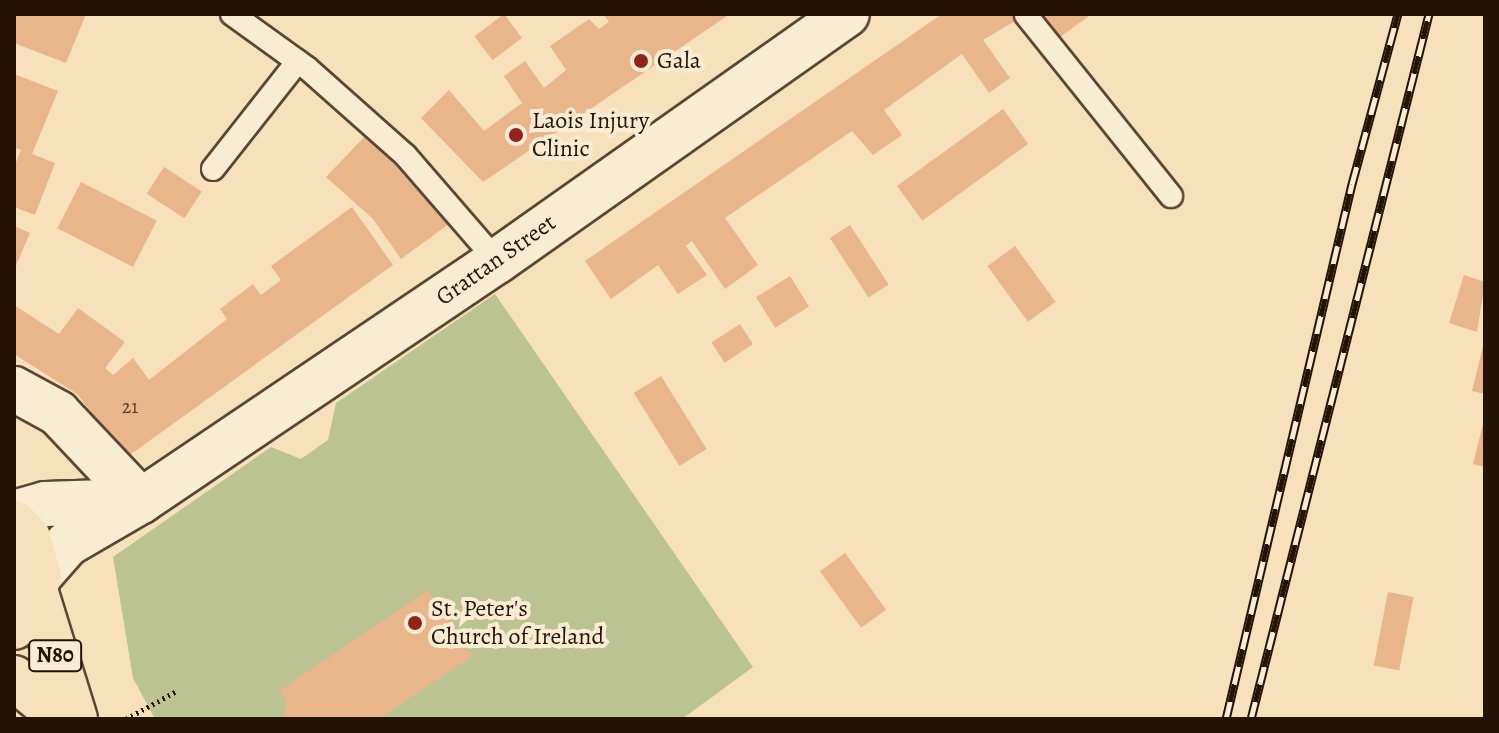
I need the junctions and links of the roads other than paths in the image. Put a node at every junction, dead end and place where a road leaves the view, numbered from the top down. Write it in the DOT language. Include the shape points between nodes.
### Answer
graph roads {
  1 [pos="232,14"];
  2 [pos="847,14"];
  3 [pos="1026,15"];
  4 [pos="298,61"];
  5 [pos="213,169"];
  6 [pos="1171,196"];
  7 [pos="497,261"];
  8 [pos="14,389"];
  9 [pos="141,501"];
  10 [pos="14,513"];
  11 [pos="14,523"];
  12 [pos="30,599"];
  13 [pos="14,678"];
  14 [pos="64,719"];
  15 [pos="75,719"];
  1 -- 4 [label="lane"];
  2 -- 7 [label="main road, Grattan Street"];
  3 -- 6 [label="lane"];
  4 -- 5 [label="lane"];
  4 -- 7 [label="lane" via="406,156"];
  7 -- 9 [label="main road, Grattan Street"];
  8 -- 9 [label="main road" via="58,413"];
  9 -- 10 [label="main road" via="45,504"];
  9 -- 12 [label="main road, Grattan Street" via="67,544"];
  11 -- 12 [label="main road, N80" via="28,538"];
  12 -- 15 [label="main road, N80"];
  13 -- 14 [label="main road, N80"];
}
